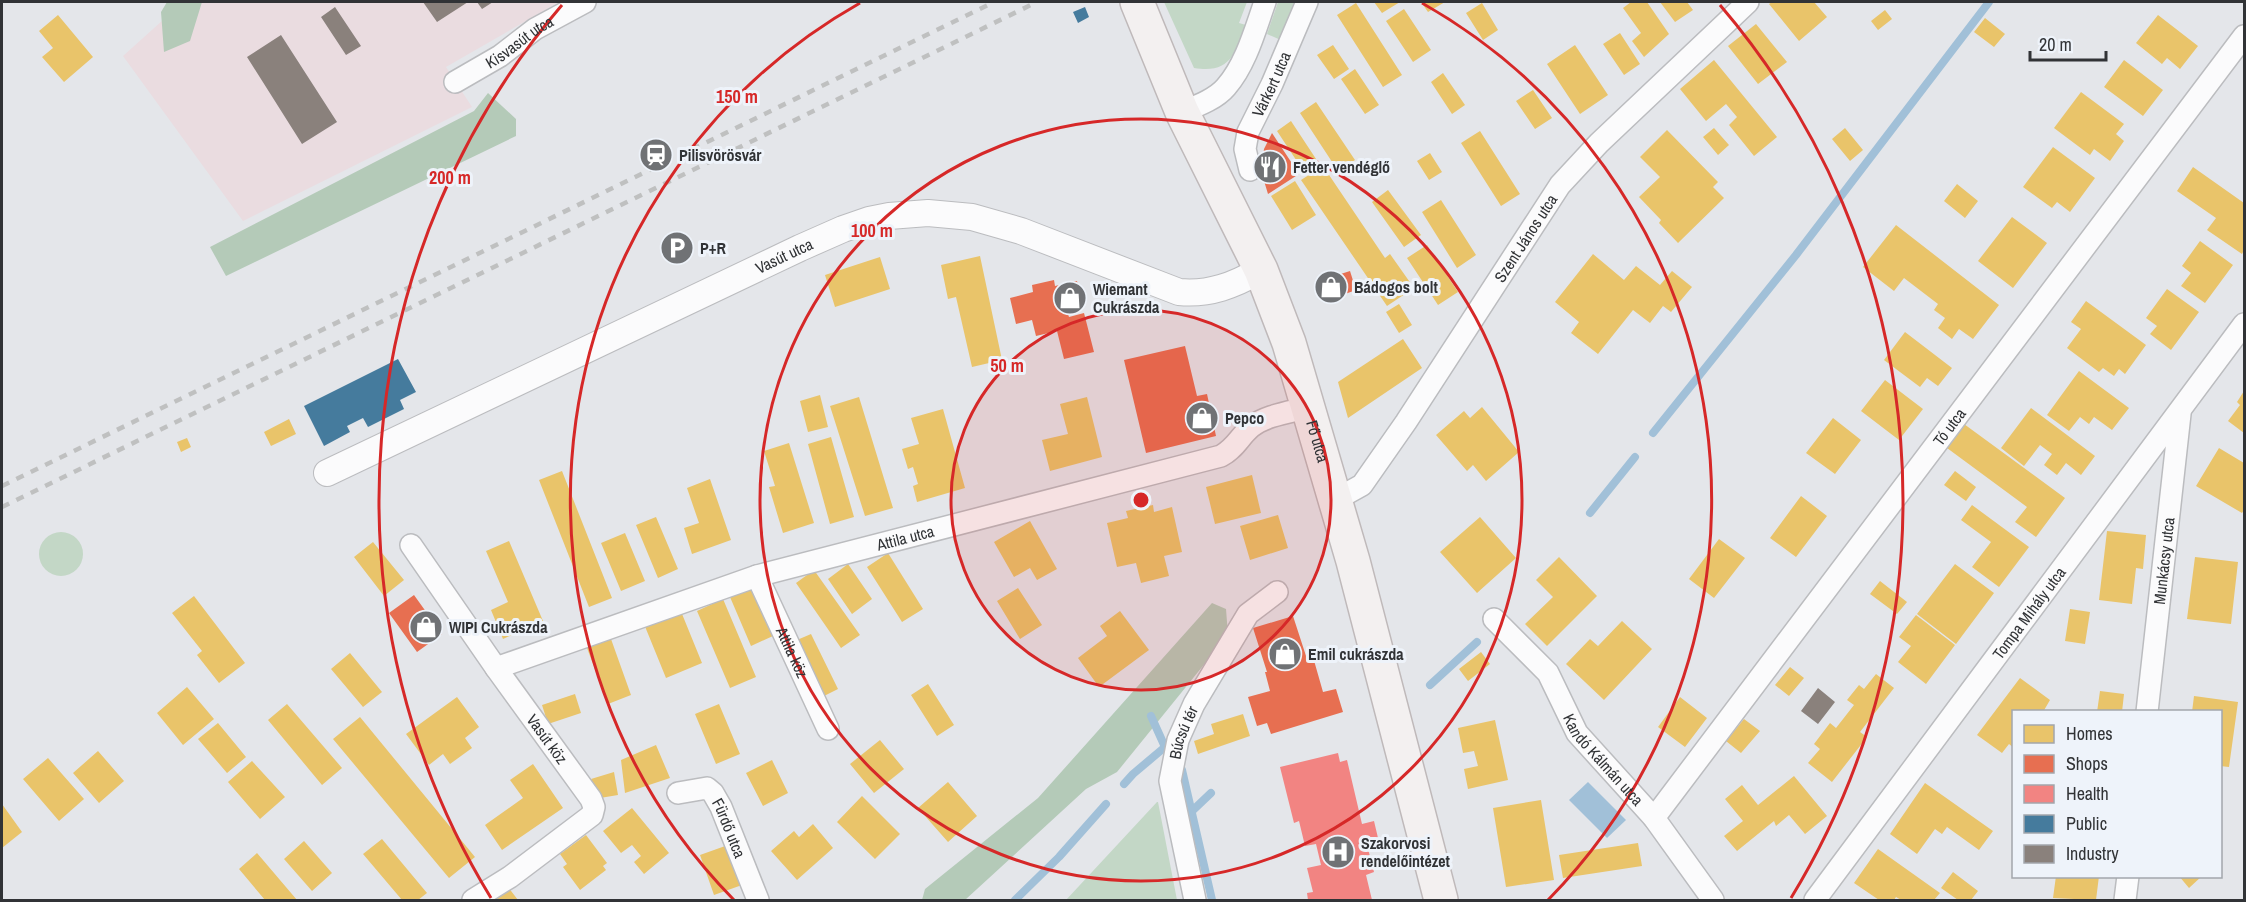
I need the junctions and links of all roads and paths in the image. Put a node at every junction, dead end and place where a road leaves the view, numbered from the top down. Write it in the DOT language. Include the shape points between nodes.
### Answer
graph roads {
  1 [pos="585,2"];
  2 [pos="1137,2"];
  3 [pos="1264,2"];
  4 [pos="1306,2"];
  5 [pos="1748,2"];
  6 [pos="2244,36"];
  7 [pos="455,82"];
  8 [pos="1182,112"];
  9 [pos="1250,170"];
  10 [pos="1261,270"];
  11 [pos="2244,324"];
  12 [pos="1309,407"];
  13 [pos="2180,411"];
  14 [pos="327,472"];
  15 [pos="1335,500"];
  16 [pos="411,545"];
  17 [pos="757,576"];
  18 [pos="1277,592"];
  19 [pos="1494,619"];
  20 [pos="496,668"];
  21 [pos="2146,710"];
  22 [pos="828,729"];
  23 [pos="678,793"];
  24 [pos="1654,818"];
  25 [pos="2128,878"];
  26 [pos="473,900"];
  27 [pos="758,900"];
  28 [pos="1194,900"];
  29 [pos="1441,900"];
  30 [pos="1713,900"];
  31 [pos="1815,900"];
  32 [pos="2126,900"];
  1 -- 7 [label="street, Kisvasút utca" via="535,29 500,56"];
  2 -- 8 [label="main road, Fő utca"];
  3 -- 8 [label="street" via="1243,59 1226,88"];
  4 -- 9 [label="street, Várkert utca" via="1248,132 1245,149"];
  5 -- 15 [label="street, Szent János utca" via="1560,185 1362,485"];
  6 -- 24 [label="street, Tó utca"];
  8 -- 10 [label="main road, Fő utca"];
  10 -- 12 [label="main road, Fő utca"];
  10 -- 14 [label="street, Vasút utca" via="1215,291 1179,292 1022,231 972,217 928,213 869,220 780,258"];
  11 -- 13 [label="street, Tompa Mihály utca"];
  12 -- 15 [label="main road, Fő utca"];
  12 -- 17 [label="street, Attila utca" via="1251,427 1232,451 1221,456"];
  13 -- 21 [label="street, Munkácsy utca"];
  13 -- 31 [label="street, Tompa Mihály utca"];
  15 -- 29 [label="main road, Fő utca"];
  16 -- 20 [label="street, Vasút köz"];
  17 -- 20 [label="street, Attila utca"];
  17 -- 22 [label="street, Attila köz"];
  18 -- 28 [label="street, Búcsú tér" via="1248,614 1194,704 1178,740 1170,781"];
  19 -- 24 [label="street, Kandó Kálmán utca" via="1548,674 1577,733"];
  20 -- 26 [label="street, Vasút köz" via="594,807 592,815"];
  23 -- 27 [label="street, Fürdő utca" via="707,788 713,793"];
  24 -- 30 [label="street, Kandó Kálmán utca"];
  25 -- 32 [label="street"];
}
